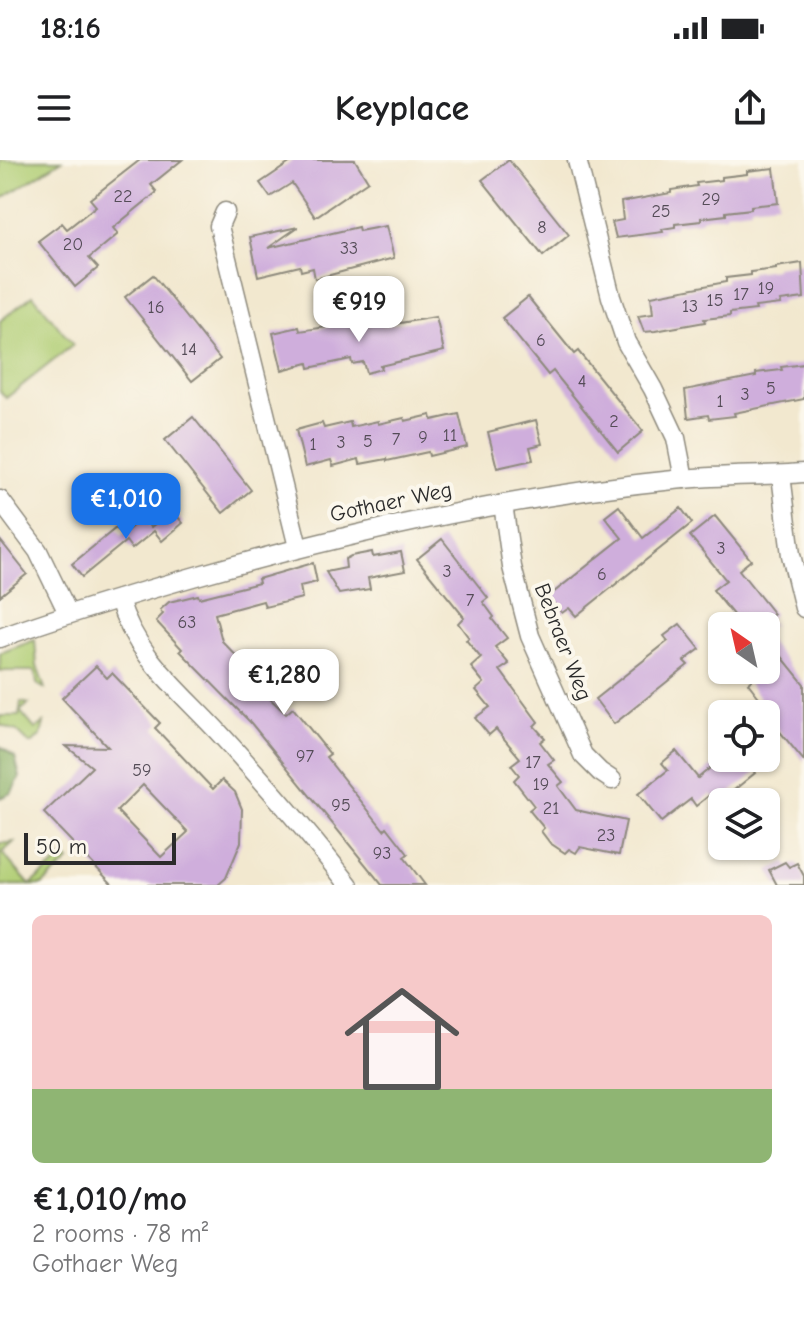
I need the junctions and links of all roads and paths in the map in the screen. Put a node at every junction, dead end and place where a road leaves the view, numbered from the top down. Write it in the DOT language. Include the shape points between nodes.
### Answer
graph roads {
  1 [pos="577,160"];
  2 [pos="225,212"];
  3 [pos="804,473"];
  4 [pos="781,475"];
  5 [pos="684,479"];
  6 [pos="0,500"];
  7 [pos="503,504"];
  8 [pos="298,547"];
  9 [pos="119,599"];
  10 [pos="804,608"];
  11 [pos="68,613"];
  12 [pos="0,638"];
  13 [pos="612,780"];
  14 [pos="349,885"];
  1 -- 5 [label="street" via="626,342 676,438"];
  2 -- 8 [label="street" via="219,226"];
  3 -- 4 [label="street, Gothaer Weg"];
  4 -- 5 [label="street, Gothaer Weg"];
  4 -- 10 [label="street"];
  5 -- 7 [label="street, Gothaer Weg"];
  6 -- 11 [label="street" via="38,551"];
  7 -- 8 [label="street, Gothaer Weg"];
  7 -- 13 [label="street, Bebraer Weg" via="530,636 583,755"];
  8 -- 9 [label="street, Gothaer Weg"];
  9 -- 11 [label="street, Gothaer Weg"];
  9 -- 14 [label="street" via="151,663 307,829"];
  11 -- 12 [label="street, Gothaer Weg"];
}
